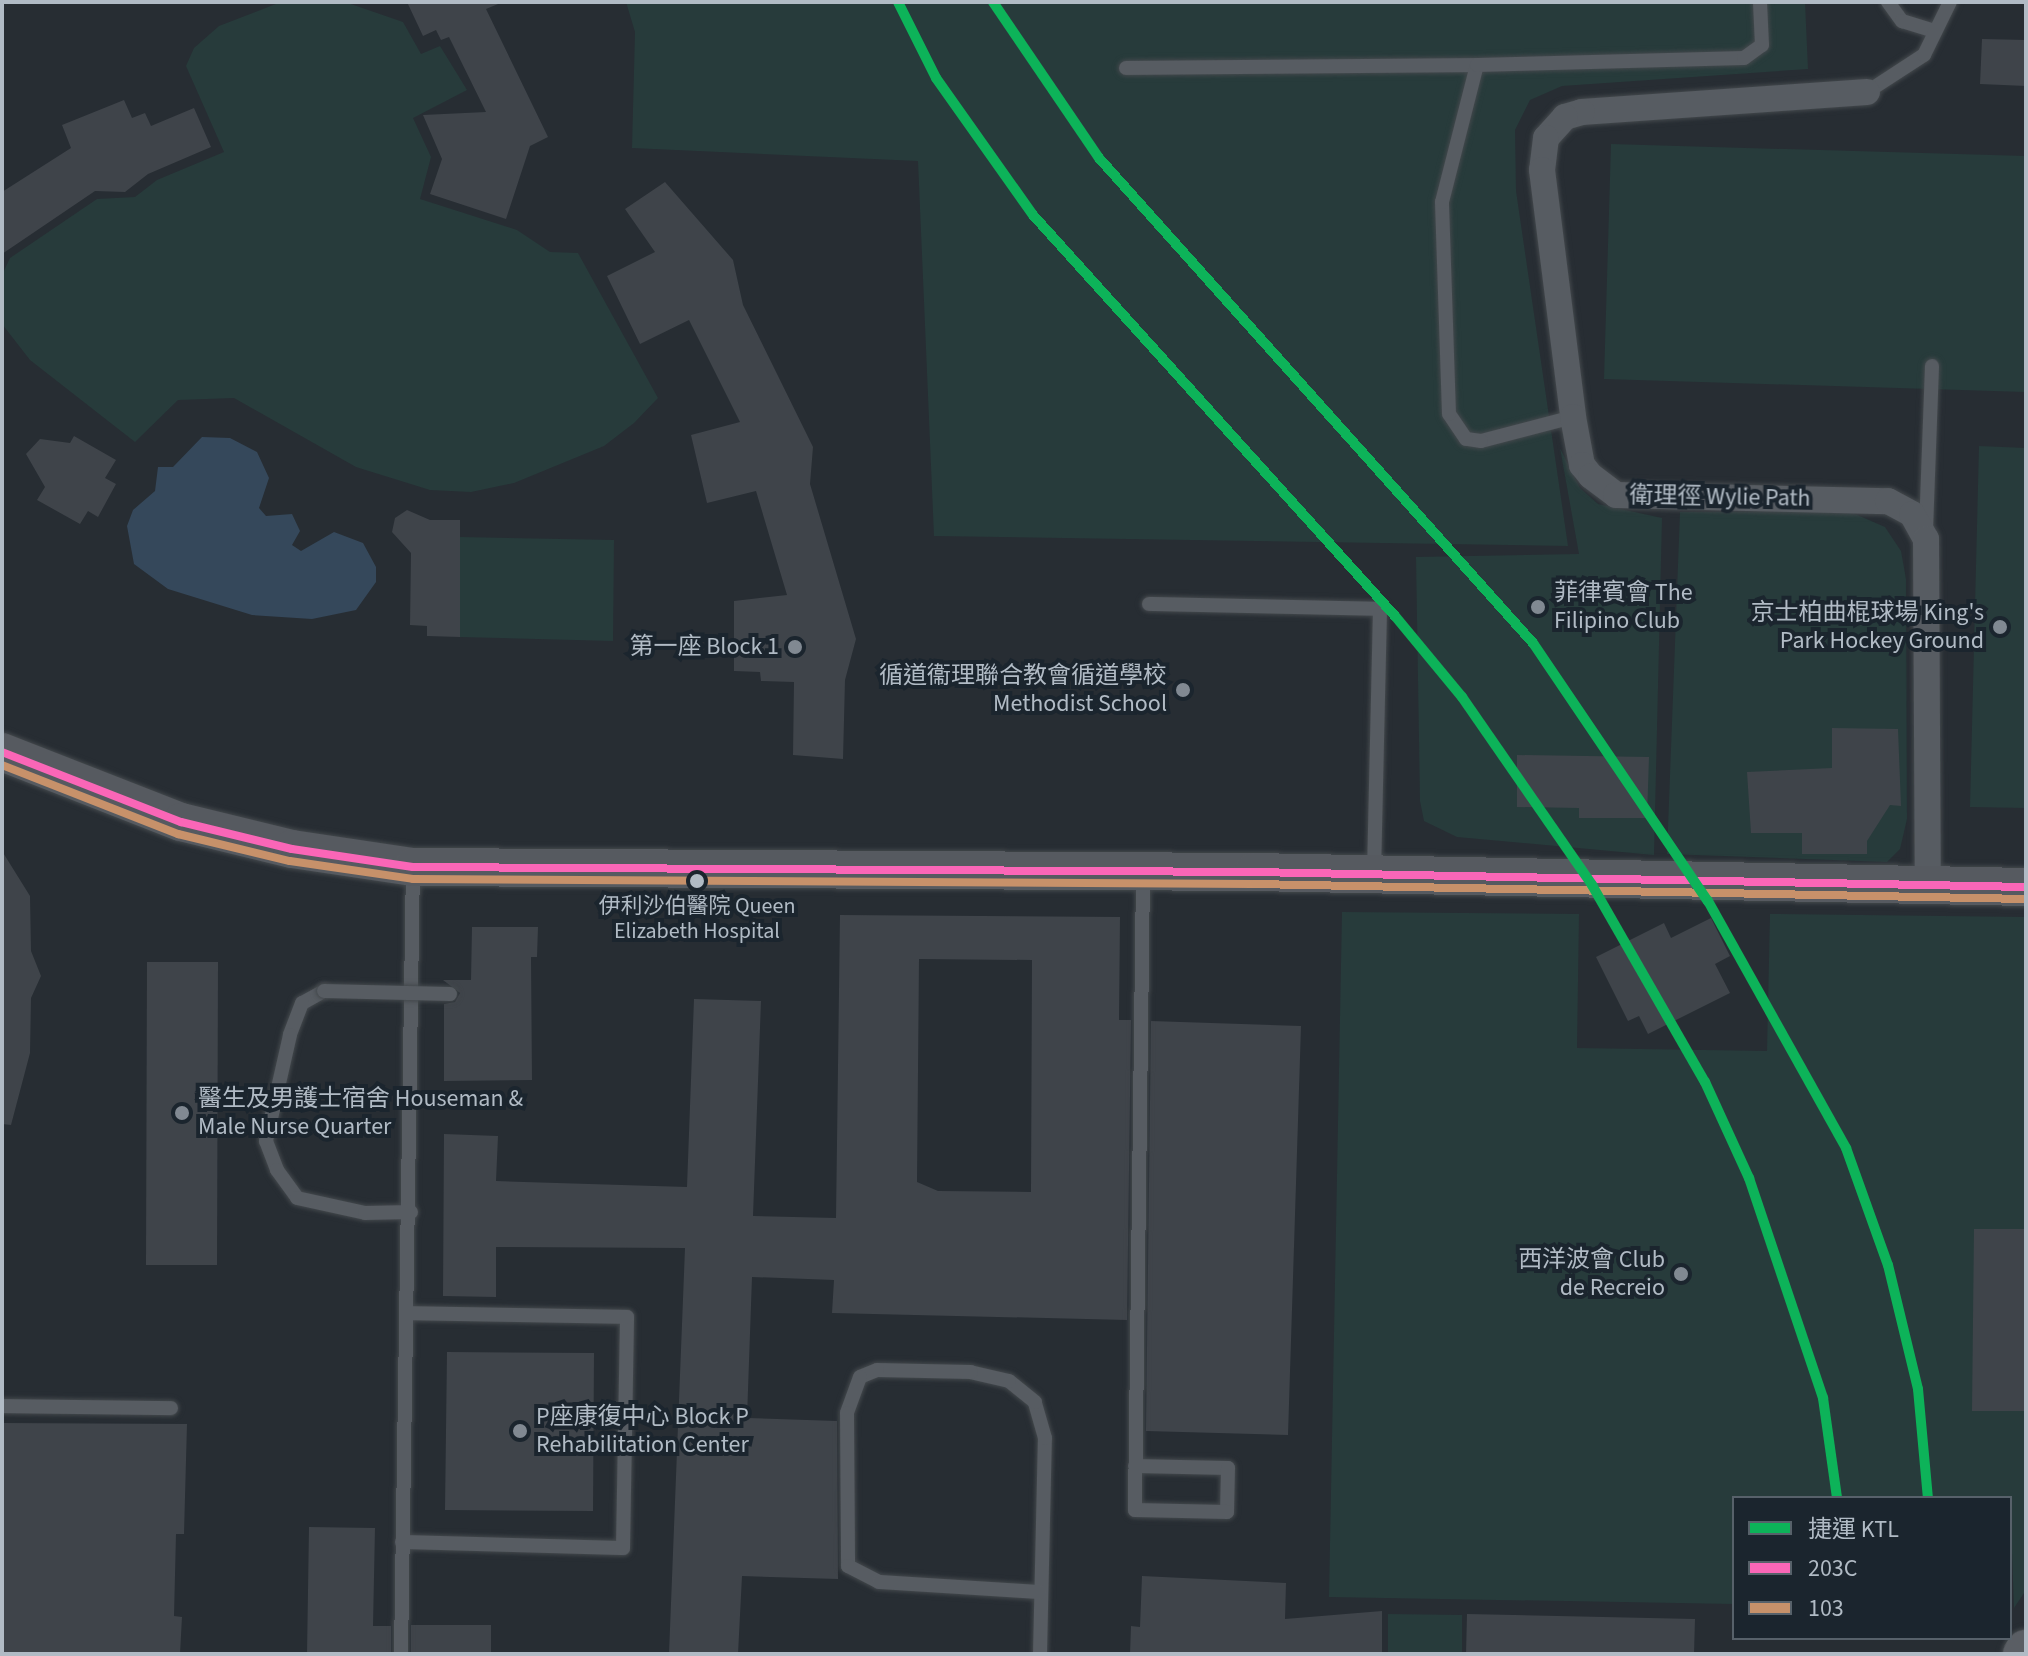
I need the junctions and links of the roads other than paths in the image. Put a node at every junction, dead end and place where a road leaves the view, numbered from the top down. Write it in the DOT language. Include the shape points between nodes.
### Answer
graph roads {
  1 [pos="1760,2"];
  2 [pos="1888,2"];
  3 [pos="1950,2"];
  4 [pos="1935,31"];
  5 [pos="1477,65"];
  6 [pos="1126,68"];
  7 [pos="1867,92"];
  8 [pos="1932,366"];
  9 [pos="1573,417"];
  10 [pos="1926,539"];
  11 [pos="1149,604"];
  12 [pos="2,752"];
  13 [pos="413,867"];
  14 [pos="1143,871"];
  15 [pos="1374,874"];
  16 [pos="1928,887"];
  17 [pos="2026,887"];
  18 [pos="450,994"];
  19 [pos="411,1212"];
  20 [pos="406,1313"];
  21 [pos="2,1406"];
  22 [pos="171,1408"];
  23 [pos="1135,1466"];
  24 [pos="402,1542"];
  25 [pos="1040,1592"];
  26 [pos="401,1654"];
  27 [pos="1040,1654"];
  1 -- 5 [label="lane" via="1762,45 1744,58"];
  2 -- 4 [label="lane" via="1902,21"];
  3 -- 4 [label="lane"];
  4 -- 7 [label="lane" via="1924,55"];
  5 -- 6 [label="lane"];
  5 -- 9 [label="lane" via="1442,202 1449,414 1466,439 1481,441"];
  7 -- 9 [label="street, 衛理徑 Wylie Path" via="1582,112 1556,125 1546,138 1542,170"];
  8 -- 10 [label="lane"];
  9 -- 10 [label="street, 衛理徑 Wylie Path" via="1582,465 1616,495 1888,501 1912,514"];
  10 -- 16 [label="street"];
  11 -- 15 [label="lane" via="1380,609"];
  12 -- 13 [label="street" via="181,822 292,849"];
  13 -- 14 [label="street"];
  13 -- 19 [label="lane"];
  14 -- 15 [label="street"];
  14 -- 23 [label="lane"];
  15 -- 16 [label="street"];
  16 -- 17 [label="street"];
  18 -- 19 [label="lane, bridge" via="324,991 302,1003 266,1141 277,1170 297,1198 365,1213"];
  19 -- 20 [label="lane"];
  20 -- 24 [label="lane"];
  20 -- 24 [label="lane" via="627,1317 623,1548"];
  21 -- 22 [label="lane"];
  23 -- 23 [label="lane" via="1228,1468 1227,1512 1135,1510"];
  24 -- 26 [label="lane"];
  25 -- 25 [label="lane" via="879,1582 848,1566 847,1413 860,1377 877,1370 971,1372 1009,1381 1035,1402 1045,1438"];
  25 -- 27 [label="lane"];
}
